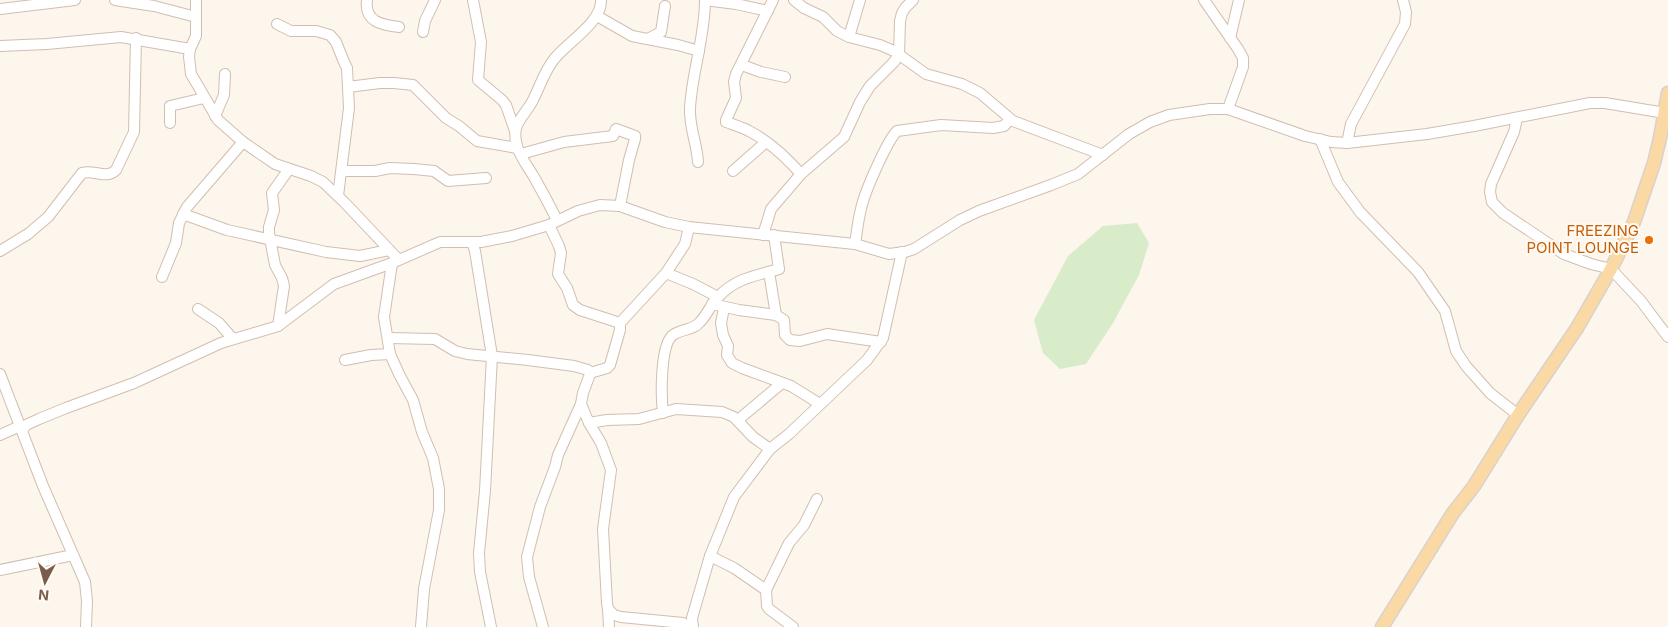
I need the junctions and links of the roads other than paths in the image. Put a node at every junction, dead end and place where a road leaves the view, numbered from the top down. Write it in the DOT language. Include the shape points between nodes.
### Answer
graph roads {
  1 [pos="75,0"];
  2 [pos="115,0"];
  3 [pos="196,0"];
  4 [pos="367,0"];
  5 [pos="435,0"];
  6 [pos="473,0"];
  7 [pos="601,0"];
  8 [pos="705,0"];
  9 [pos="773,0"];
  10 [pos="794,0"];
  11 [pos="860,0"];
  12 [pos="913,0"];
  13 [pos="1204,0"];
  14 [pos="1239,0"];
  15 [pos="1403,0"];
  16 [pos="665,6"];
  17 [pos="0,9"];
  18 [pos="768,11"];
  19 [pos="597,16"];
  20 [pos="196,17"];
  21 [pos="277,24"];
  22 [pos="399,27"];
  23 [pos="423,32"];
  24 [pos="849,37"];
  25 [pos="136,38"];
  26 [pos="1230,38"];
  27 [pos="648,39"];
  28 [pos="0,46"];
  29 [pos="190,49"];
  30 [pos="699,51"];
  31 [pos="899,54"];
  32 [pos="742,64"];
  33 [pos="225,74"];
  34 [pos="785,77"];
  35 [pos="348,88"];
  36 [pos="1668,92"];
  37 [pos="204,98"];
  38 [pos="1228,109"];
  39 [pos="1664,113"];
  40 [pos="215,116"];
  41 [pos="1517,118"];
  42 [pos="1010,119"];
  43 [pos="170,123"];
  44 [pos="515,132"];
  45 [pos="1320,140"];
  46 [pos="1665,140"];
  47 [pos="243,142"];
  48 [pos="766,142"];
  49 [pos="1347,143"];
  50 [pos="519,151"];
  51 [pos="1103,155"];
  52 [pos="698,162"];
  53 [pos="289,169"];
  54 [pos="342,171"];
  55 [pos="733,171"];
  56 [pos="801,174"];
  57 [pos="486,178"];
  58 [pos="338,196"];
  59 [pos="620,206"];
  60 [pos="183,214"];
  61 [pos="553,223"];
  62 [pos="689,227"];
  63 [pos="763,235"];
  64 [pos="774,235"];
  65 [pos="270,240"];
  66 [pos="472,242"];
  67 [pos="855,244"];
  68 [pos="388,250"];
  69 [pos="0,251"];
  70 [pos="902,252"];
  71 [pos="395,261"];
  72 [pos="1612,269"];
  73 [pos="769,272"];
  74 [pos="666,273"];
  75 [pos="162,277"];
  76 [pos="715,300"];
  77 [pos="724,308"];
  78 [pos="198,309"];
  79 [pos="776,314"];
  80 [pos="620,324"];
  81 [pos="278,326"];
  82 [pos="1668,337"];
  83 [pos="388,338"];
  84 [pos="233,339"];
  85 [pos="881,342"];
  86 [pos="390,354"];
  87 [pos="492,356"];
  88 [pos="345,360"];
  89 [pos="590,373"];
  90 [pos="0,374"];
  91 [pos="782,383"];
  92 [pos="3,386"];
  93 [pos="581,404"];
  94 [pos="820,404"];
  95 [pos="663,412"];
  96 [pos="1518,415"];
  97 [pos="738,420"];
  98 [pos="589,423"];
  99 [pos="21,429"];
  100 [pos="0,435"];
  101 [pos="770,449"];
  102 [pos="817,499"];
  103 [pos="73,556"];
  104 [pos="710,556"];
  105 [pos="0,570"];
  106 [pos="766,590"];
  107 [pos="608,609"];
  108 [pos="689,624"];
  109 [pos="86,627"];
  110 [pos="422,627"];
  111 [pos="491,627"];
  112 [pos="543,627"];
  113 [pos="609,627"];
  114 [pos="793,627"];
  115 [pos="1382,627"];
  1 -- 17 [label="street"];
  2 -- 20 [label="street"];
  3 -- 20 [label="street"];
  4 -- 22 [label="street" via="366,8 373,20"];
  5 -- 23 [label="street"];
  6 -- 44 [label="street" via="481,42 478,80 506,105"];
  7 -- 19 [label="street"];
  8 -- 18 [label="street"];
  8 -- 30 [label="street"];
  9 -- 18 [label="street"];
  10 -- 24 [label="street"];
  11 -- 24 [label="street"];
  12 -- 31 [label="street" via="902,13"];
  13 -- 26 [label="street"];
  14 -- 26 [label="street"];
  15 -- 49 [label="street" via="1405,24 1351,124"];
  16 -- 27 [label="street" via="661,32"];
  18 -- 32 [label="street"];
  19 -- 27 [label="street" via="626,34"];
  19 -- 44 [label="street" via="548,66"];
  20 -- 29 [label="street" via="196,36"];
  21 -- 35 [label="street" via="291,31 316,31 332,37 347,68"];
  24 -- 31 [label="street"];
  25 -- 28 [label="street"];
  25 -- 29 [label="street"];
  25 -- 69 [label="street" via="134,132 116,170 106,174 82,172 48,217"];
  26 -- 38 [label="street" via="1242,56 1243,67"];
  27 -- 30 [label="street"];
  29 -- 37 [label="street" via="191,74"];
  30 -- 52 [label="street" via="689,117"];
  31 -- 42 [label="street" via="926,74 962,84 980,94"];
  31 -- 56 [label="street" via="890,68 870,86 844,137"];
  32 -- 34 [label="street"];
  32 -- 48 [label="street" via="735,78 736,99 726,122"];
  33 -- 40 [label="street" via="224,95"];
  35 -- 50 [label="street" via="380,83 413,85 446,118 477,141"];
  35 -- 54 [label="street"];
  36 -- 39 [label="main road"];
  37 -- 40 [label="street"];
  37 -- 43 [label="street" via="170,106"];
  38 -- 45 [label="street"];
  38 -- 51 [label="street" via="1179,112 1156,119 1129,134"];
  39 -- 41 [label="street" via="1590,102"];
  39 -- 46 [label="main road"];
  40 -- 47 [label="street"];
  41 -- 49 [label="street" via="1427,134"];
  41 -- 72 [label="street" via="1491,184 1492,202 1564,254"];
  42 -- 51 [label="street"];
  42 -- 67 [label="street" via="1004,126 994,128 941,125 897,131 884,151 864,199"];
  44 -- 50 [label="street"];
  45 -- 49 [label="street"];
  45 -- 96 [label="street" via="1338,182 1360,212 1418,272 1445,311 1456,351 1466,366 1490,393"];
  46 -- 72 [label="main road"];
  47 -- 53 [label="street" via="275,164"];
  47 -- 60 [label="street"];
  48 -- 55 [label="street"];
  48 -- 56 [label="street"];
  50 -- 59 [label="street" via="613,136 616,129 632,134 635,139"];
  50 -- 61 [label="street"];
  51 -- 70 [label="street" via="1078,174 978,211"];
  53 -- 58 [label="street" via="318,179"];
  53 -- 65 [label="street" via="272,193 274,210 269,227"];
  54 -- 57 [label="street" via="414,169 434,171 448,181"];
  54 -- 58 [label="street"];
  56 -- 63 [label="street" via="771,209"];
  58 -- 68 [label="street"];
  59 -- 61 [label="street" via="600,205"];
  59 -- 62 [label="street"];
  60 -- 65 [label="street" via="226,230"];
  60 -- 75 [label="street" via="174,249"];
  61 -- 66 [label="street" via="505,238"];
  61 -- 80 [label="street" via="560,253 558,274 573,305"];
  62 -- 63 [label="street"];
  62 -- 74 [label="street" via="685,244"];
  63 -- 64 [label="street"];
  64 -- 67 [label="street"];
  64 -- 73 [label="street" via="780,268"];
  65 -- 68 [label="street" via="349,255"];
  65 -- 81 [label="street" via="275,266 284,286"];
  66 -- 71 [label="street" via="440,242"];
  66 -- 87 [label="street"];
  67 -- 70 [label="street" via="889,254"];
  68 -- 71 [label="street"];
  70 -- 85 [label="street"];
  71 -- 81 [label="street" via="334,284"];
  71 -- 83 [label="street" via="384,316"];
  72 -- 82 [label="street"];
  72 -- 96 [label="main road" via="1577,328"];
  73 -- 76 [label="street" via="738,281"];
  73 -- 79 [label="street"];
  74 -- 76 [label="street" via="693,284"];
  74 -- 80 [label="street"];
  76 -- 77 [label="street"];
  76 -- 95 [label="street" via="698,324 668,340 663,364"];
  77 -- 79 [label="street"];
  77 -- 91 [label="street" via="721,323 730,361"];
  78 -- 84 [label="street" via="219,323"];
  79 -- 85 [label="street" via="784,320 790,340 800,341 827,334"];
  80 -- 89 [label="street" via="610,365"];
  81 -- 84 [label="street"];
  83 -- 86 [label="street"];
  83 -- 87 [label="street" via="435,339 455,351"];
  84 -- 99 [label="street"];
  85 -- 94 [label="street" via="867,360"];
  86 -- 88 [label="street"];
  86 -- 110 [label="street" via="414,400 439,488 439,510 424,589"];
  87 -- 89 [label="street" via="574,366"];
  87 -- 111 [label="street" via="479,553"];
  89 -- 93 [label="street"];
  90 -- 92 [label="street"];
  91 -- 94 [label="street"];
  91 -- 97 [label="street"];
  92 -- 99 [label="street"];
  93 -- 98 [label="street"];
  93 -- 112 [label="street" via="558,455 527,556 529,577"];
  94 -- 101 [label="street"];
  95 -- 97 [label="street" via="685,409 716,411"];
  95 -- 98 [label="street" via="639,419"];
  96 -- 115 [label="main road"];
  97 -- 101 [label="street" via="753,437"];
  98 -- 107 [label="street" via="611,470 604,529"];
  99 -- 100 [label="street"];
  99 -- 103 [label="street"];
  101 -- 104 [label="street" via="734,497"];
  102 -- 106 [label="street" via="804,525 789,543"];
  103 -- 105 [label="street"];
  103 -- 109 [label="street" via="86,586"];
  104 -- 106 [label="street"];
  104 -- 108 [label="street"];
  106 -- 114 [label="street" via="769,609"];
  107 -- 108 [label="street" via="621,617"];
  107 -- 113 [label="street"];
}
